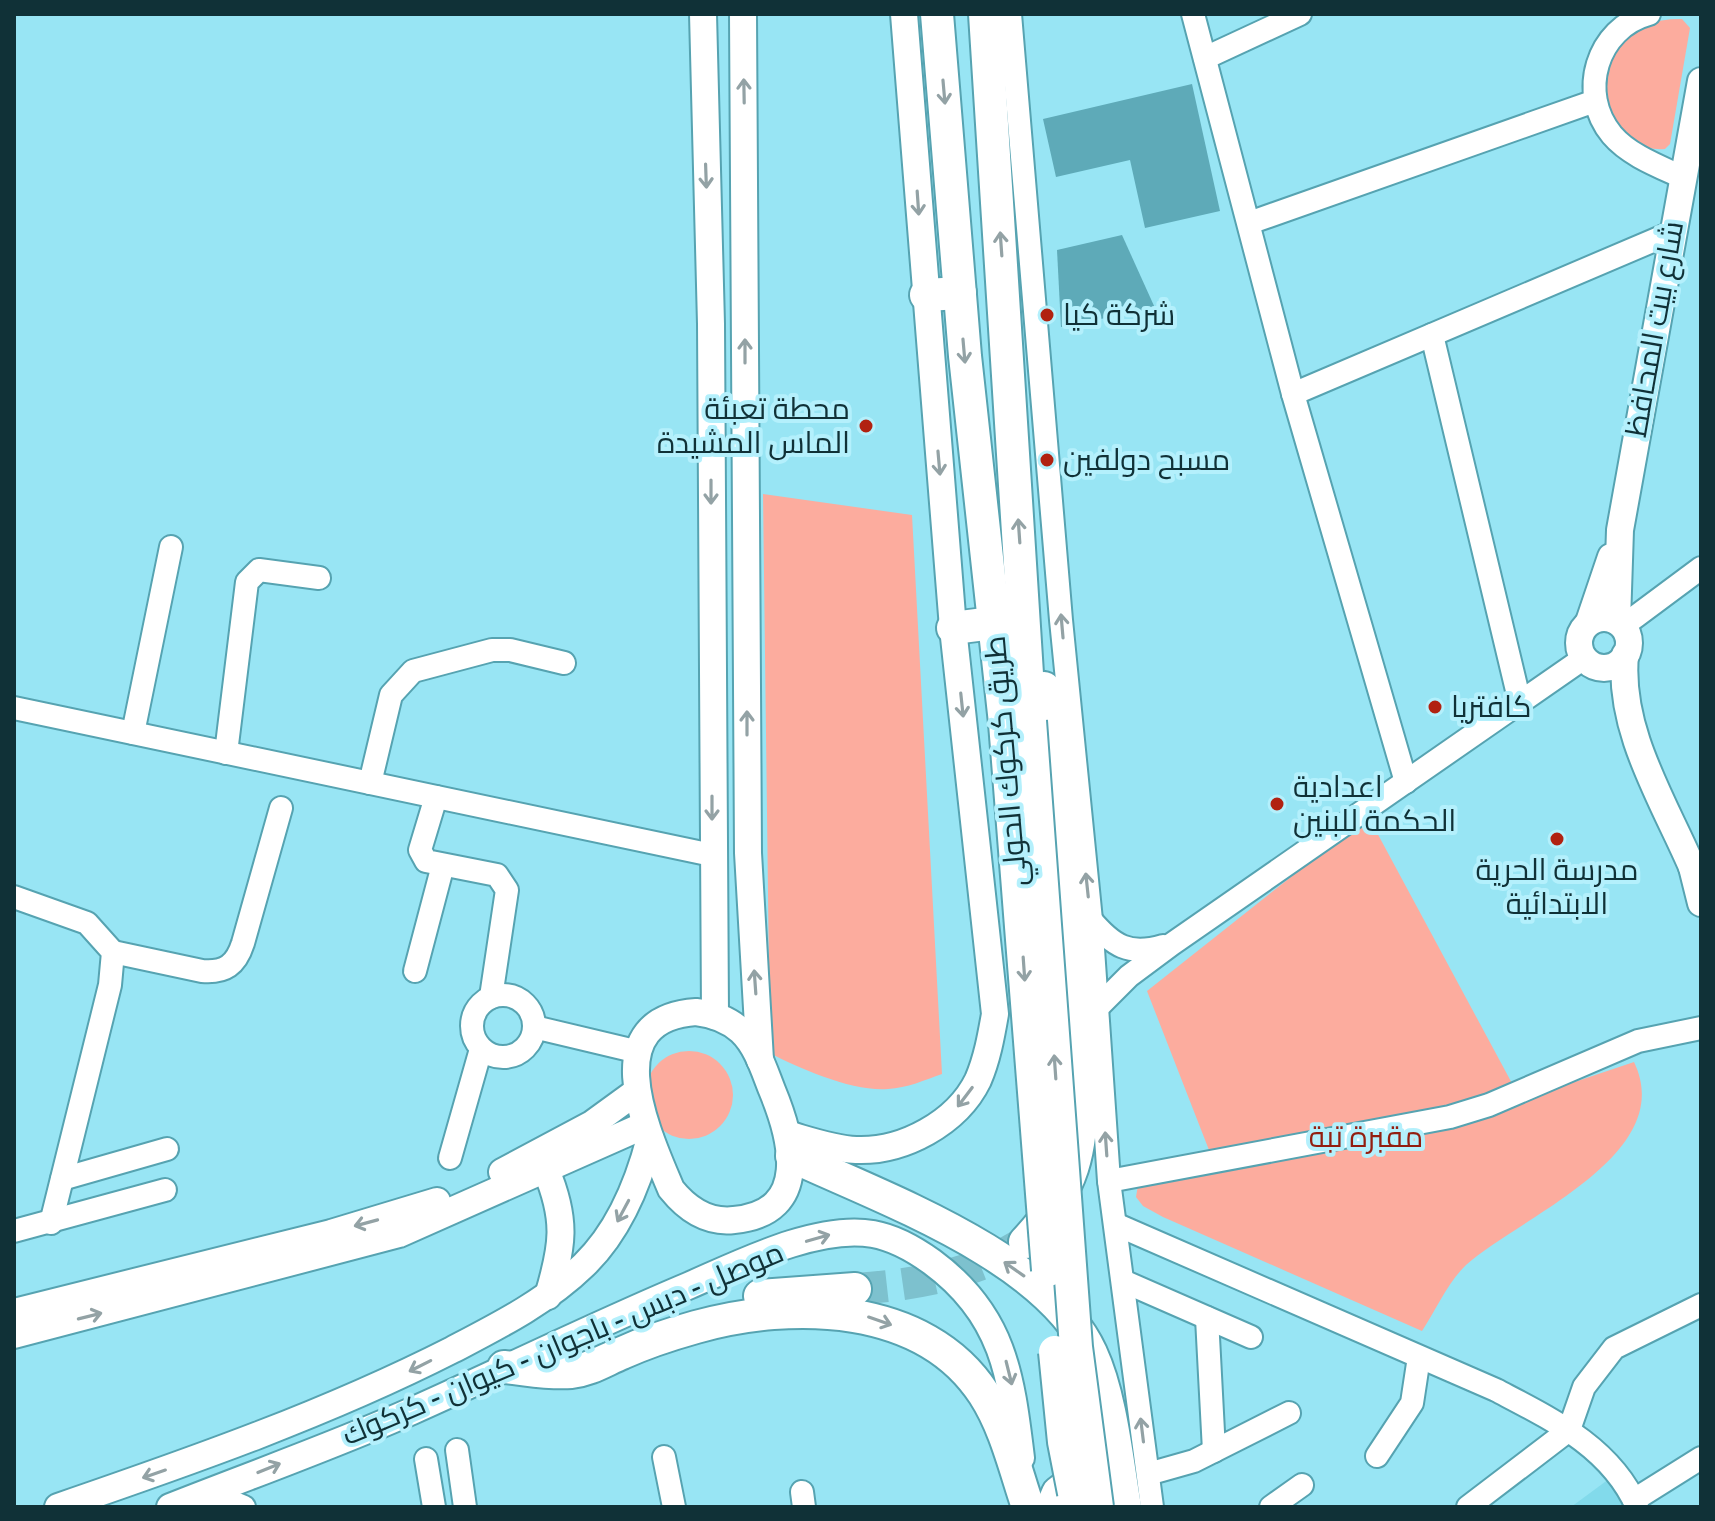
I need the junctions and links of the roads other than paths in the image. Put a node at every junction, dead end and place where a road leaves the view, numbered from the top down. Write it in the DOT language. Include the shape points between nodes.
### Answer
graph roads {
  1 [pos="703,14"];
  2 [pos="743,14"];
  3 [pos="904,14"];
  4 [pos="937,14"];
  5 [pos="985,14"];
  6 [pos="1010,14"];
  7 [pos="1193,14"];
  8 [pos="1300,14"];
  9 [pos="1649,14"];
  10 [pos="1610,21"];
  11 [pos="1205,58"];
  12 [pos="1700,97"];
  13 [pos="1595,101"];
  14 [pos="1682,177"];
  15 [pos="1249,223"];
  16 [pos="1671,233"];
  17 [pos="960,293"];
  18 [pos="926,295"];
  19 [pos="1432,335"];
  20 [pos="1293,394"];
  21 [pos="1620,530"];
  22 [pos="171,547"];
  23 [pos="1701,568"];
  24 [pos="319,578"];
  25 [pos="1589,622"];
  26 [pos="993,623"];
  27 [pos="1620,624"];
  28 [pos="953,628"];
  29 [pos="1025,655"];
  30 [pos="1625,655"];
  31 [pos="1588,661"];
  32 [pos="564,663"];
  33 [pos="1520,703"];
  34 [pos="14,708"];
  35 [pos="1017,722"];
  36 [pos="1629,722"];
  37 [pos="133,733"];
  38 [pos="226,753"];
  39 [pos="1406,782"];
  40 [pos="370,783"];
  41 [pos="436,797"];
  42 [pos="281,808"];
  43 [pos="748,853"];
  44 [pos="712,855"];
  45 [pos="443,865"];
  46 [pos="1696,872"];
  47 [pos="14,897"];
  48 [pos="1701,903"];
  49 [pos="1091,920"];
  50 [pos="1172,944"];
  51 [pos="113,952"];
  52 [pos="415,971"];
  53 [pos="491,997"];
  54 [pos="1097,1008"];
  55 [pos="715,1016"];
  56 [pos="534,1027"];
  57 [pos="1701,1028"];
  58 [pos="481,1049"];
  59 [pos="639,1052"];
  60 [pos="760,1060"];
  61 [pos="636,1092"];
  62 [pos="648,1132"];
  63 [pos="791,1145"];
  64 [pos="167,1149"];
  65 [pos="450,1158"];
  66 [pos="546,1170"];
  67 [pos="62,1179"];
  68 [pos="1109,1181"];
  69 [pos="165,1190"];
  70 [pos="728,1221"];
  71 [pos="51,1223"];
  72 [pos="1115,1224"];
  73 [pos="14,1231"];
  74 [pos="335,1242"];
  75 [pos="1025,1242"];
  76 [pos="745,1262"];
  77 [pos="1123,1281"];
  78 [pos="855,1289"];
  79 [pos="548,1296"];
  80 [pos="1701,1305"];
  81 [pos="14,1312"];
  82 [pos="1207,1318"];
  83 [pos="14,1335"];
  84 [pos="1251,1337"];
  85 [pos="1419,1357"];
  86 [pos="517,1361"];
  87 [pos="1289,1413"];
  88 [pos="1569,1430"];
  89 [pos="457,1450"];
  90 [pos="1214,1451"];
  91 [pos="1377,1456"];
  92 [pos="664,1457"];
  93 [pos="1701,1458"];
  94 [pos="426,1459"];
  95 [pos="1148,1474"];
  96 [pos="1302,1485"];
  97 [pos="208,1492"];
  98 [pos="1636,1503"];
  99 [pos="1035,1505"];
  100 [pos="58,1507"];
  101 [pos="170,1507"];
  102 [pos="244,1507"];
  103 [pos="434,1507"];
  104 [pos="465,1507"];
  105 [pos="674,1507"];
  106 [pos="1077,1507"];
  107 [pos="1097,1507"];
  108 [pos="1114,1507"];
  109 [pos="1125,1507"];
  110 [pos="1152,1507"];
  111 [pos="1271,1507"];
  112 [pos="1468,1507"];
  1 -- 44 [label="main road, one-way" via="711,340"];
  43 -- 2 [label="main road, one-way"];
  3 -- 18 [label="main road, one-way"];
  4 -- 17 [label="highway, طريق كركوك الحولي, one-way"];
  29 -- 5 [label="highway, طريق كركوك الحولي, one-way"];
  49 -- 6 [label="street, one-way"];
  7 -- 11 [label="street"];
  8 -- 11 [label="street"];
  9 -- 10 [label="street"];
  10 -- 13 [label="street" via="1594,81"];
  11 -- 15 [label="street"];
  12 -- 14 [label="main road, شارع بيت المحافظ"];
  13 -- 14 [label="street" via="1611,134 1627,149"];
  13 -- 15 [label="street"];
  14 -- 16 [label="main road, شارع بيت المحافظ"];
  15 -- 20 [label="street"];
  16 -- 19 [label="street"];
  16 -- 21 [label="main road, شارع بيت المحافظ"];
  17 -- 18 [label="highway"];
  17 -- 26 [label="highway, طريق كركوك الحولي, one-way"];
  18 -- 28 [label="main road, one-way"];
  19 -- 20 [label="street"];
  19 -- 33 [label="street"];
  20 -- 39 [label="street"];
  21 -- 25 [label="main road, شارع بيت المحافظ"];
  21 -- 27 [label="main road, شارع بيت المحافظ"];
  22 -- 37 [label="street"];
  23 -- 27 [label="street"];
  24 -- 38 [label="street" via="259,570 247,582"];
  25 -- 27 [label="main road" via="1608,618"];
  25 -- 31 [label="main road, شارع بيت المحافظ" via="1579,639"];
  26 -- 28 [label="highway"];
  26 -- 35 [label="highway, طريق كركوك الحولي"];
  27 -- 30 [label="main road, شارع بيت المحافظ" via="1628,635"];
  28 -- 63 [label="main road, one-way" via="993,979 989,1049 977,1082 955,1111 926,1133 892,1146 856,1150"];
  29 -- 35 [label="highway, طريق كركوك الحولي"];
  29 -- 75 [label="highway" via="1050,707 1082,1120 1066,1191"];
  30 -- 31 [label="main road" via="1610,667"];
  30 -- 36 [label="main road, شارع بيت المحافظ" via="1623,689"];
  31 -- 33 [label="street"];
  31 -- 36 [label="main road, شارع بيت المحافظ" via="1606,695"];
  32 -- 40 [label="street" via="492,650 413,671 391,695"];
  33 -- 39 [label="street"];
  34 -- 37 [label="street"];
  35 -- 106 [label="highway, طريق كركوك الحولي, one-way, bridge" via="1059,1403"];
  107 -- 35 [label="highway, طريق كركوك الحولي, one-way, bridge" via="1076,1347"];
  36 -- 46 [label="main road, شارع بيت المحافظ"];
  37 -- 38 [label="street"];
  38 -- 40 [label="street"];
  39 -- 50 [label="street"];
  40 -- 41 [label="street"];
  41 -- 44 [label="street"];
  41 -- 45 [label="street" via="420,850 426,861"];
  42 -- 51 [label="street" via="239,956 229,967 202,971"];
  43 -- 44 [label="main road"];
  60 -- 43 [label="main road, one-way"];
  44 -- 55 [label="main road"];
  45 -- 52 [label="street"];
  45 -- 53 [label="street" via="497,875 504,881 507,900"];
  46 -- 48 [label="main road, شارع بيت المحافظ"];
  47 -- 51 [label="street" via="87,923"];
  49 -- 50 [label="street" via="1111,942 1130,951"];
  49 -- 54 [label="street"];
  50 -- 54 [label="street"];
  51 -- 67 [label="street" via="110,985"];
  53 -- 56 [label="street" via="509,995 524,1003"];
  53 -- 58 [label="street" via="477,1008 471,1024"];
  68 -- 54 [label="street, one-way"];
  55 -- 59 [label="main road" via="696,1012 671,1017 651,1031"];
  55 -- 60 [label="main road" via="740,1031"];
  56 -- 58 [label="street" via="528,1044 514,1055 497,1057"];
  56 -- 59 [label="street"];
  57 -- 68 [label="street" via="1638,1041 1450,1117"];
  58 -- 65 [label="street"];
  59 -- 61 [label="main road"];
  60 -- 63 [label="main road"];
  61 -- 62 [label="main road"];
  61 -- 74 [label="main road, one-way" via="592,1124 485,1181"];
  62 -- 66 [label="main road" via="586,1148"];
  62 -- 70 [label="main road" via="680,1200 702,1215"];
  62 -- 79 [label="main road, one-way" via="642,1169 619,1221 586,1264"];
  63 -- 70 [label="main road" via="789,1179 778,1198 752,1217"];
  109 -- 63 [label="highway, one-way" via="1100,1377 1066,1313 985,1250"];
  64 -- 67 [label="street"];
  66 -- 74 [label="main road" via="399,1234"];
  66 -- 79 [label="main road" via="562,1226 560,1257"];
  67 -- 71 [label="street"];
  68 -- 72 [label="street"];
  69 -- 71 [label="street"];
  70 -- 76 [label="main road"];
  71 -- 73 [label="street"];
  72 -- 77 [label="street"];
  72 -- 85 [label="street"];
  74 -- 81 [label="main road"];
  83 -- 74 [label="main road, one-way"];
  76 -- 86 [label="main road, موصل - دبس - باجوان - كيوان - كركوك"];
  76 -- 99 [label="main road, موصل - دبس - باجوان - كيوان - كركوك, one-way" via="811,1239 851,1232 891,1239 948,1274 983,1312 1006,1359"];
  77 -- 82 [label="street"];
  95 -- 77 [label="street, one-way"];
  78 -- 86 [label="highway" via="729,1300 579,1349"];
  79 -- 100 [label="main road, one-way" via="392,1380 223,1450"];
  80 -- 88 [label="street" via="1614,1348 1584,1387"];
  82 -- 84 [label="street"];
  82 -- 90 [label="street"];
  85 -- 88 [label="street" via="1496,1390"];
  85 -- 91 [label="street" via="1412,1403"];
  97 -- 86 [label="main road, موصل - دبس - باجوان - كيوان - كركوك, one-way" via="410,1412"];
  86 -- 99 [label="highway, one-way" via="572,1372 667,1336 741,1318 867,1316 938,1348 970,1375 999,1420"];
  87 -- 90 [label="street"];
  88 -- 98 [label="street" via="1603,1458"];
  88 -- 112 [label="street"];
  89 -- 104 [label="street"];
  90 -- 95 [label="street"];
  92 -- 105 [label="street"];
  93 -- 98 [label="street"];
  94 -- 103 [label="street"];
  95 -- 110 [label="street"];
  96 -- 111 [label="street"];
  97 -- 101 [label="main road, موصل - دبس - باجوان - كيوان - كركوك"];
  97 -- 102 [label="street"];
  99 -- 108 [label="highway" via="1078,1482 1101,1491"];
}
